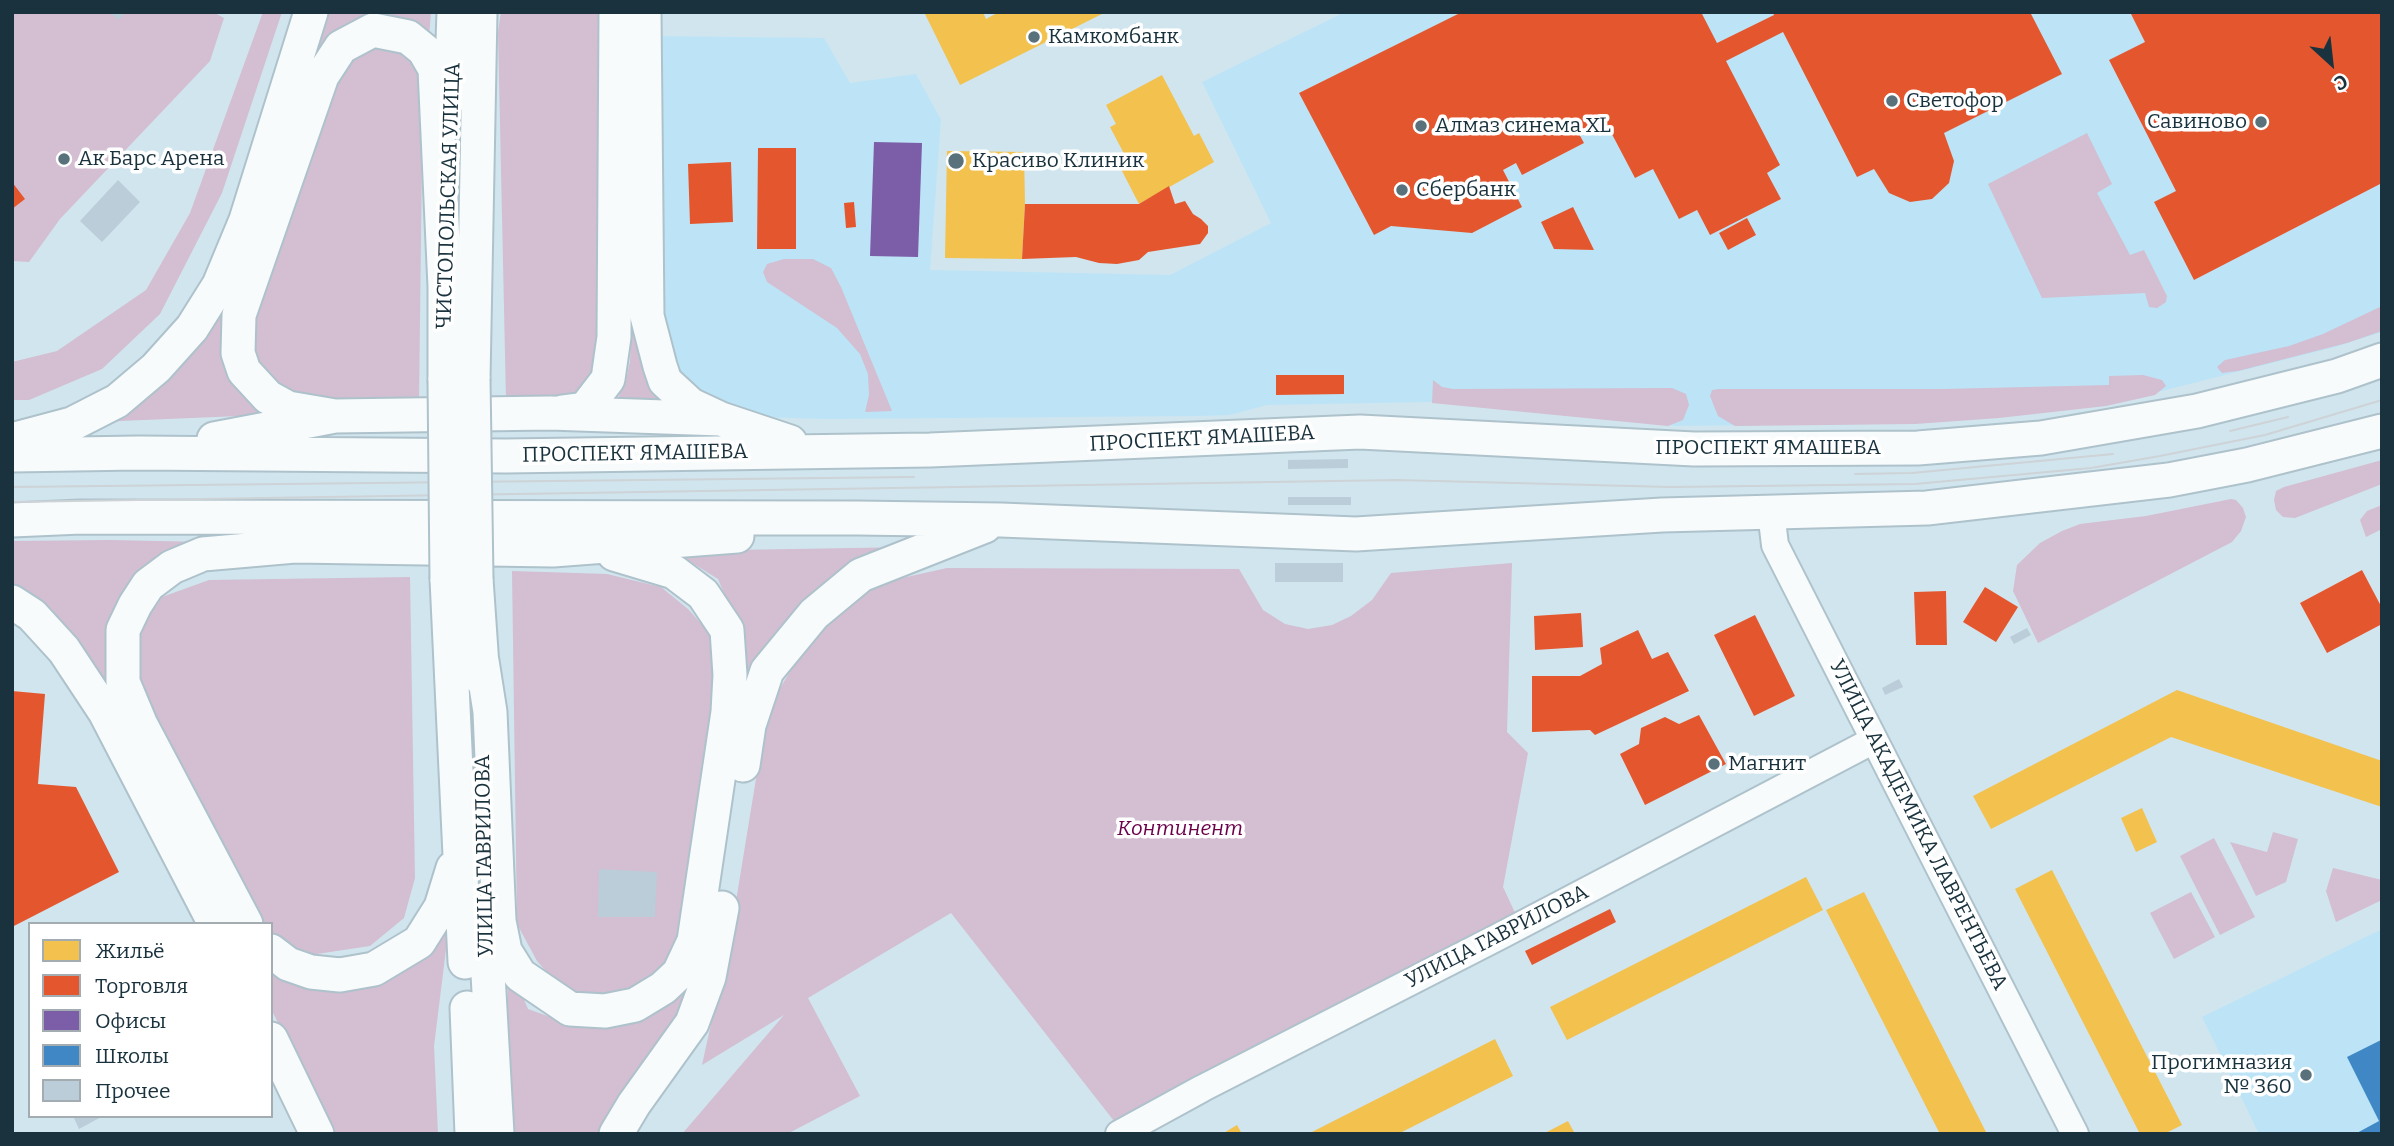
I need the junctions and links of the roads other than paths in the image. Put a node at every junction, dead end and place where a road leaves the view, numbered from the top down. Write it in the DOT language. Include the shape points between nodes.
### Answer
graph roads {
  1 [pos="311,12"];
  2 [pos="616,12"];
  3 [pos="644,12"];
  4 [pos="474,17"];
  5 [pos="445,287"];
  6 [pos="2382,360"];
  7 [pos="459,379"];
  8 [pos="550,414"];
  9 [pos="335,416"];
  10 [pos="720,419"];
  11 [pos="2382,431"];
  12 [pos="12,440"];
  13 [pos="816,450"];
  14 [pos="138,453"];
  15 [pos="12,455"];
  16 [pos="1771,512"];
  17 [pos="81,517"];
  18 [pos="857,518"];
  19 [pos="12,520"];
  20 [pos="1001,520"];
  21 [pos="295,546"];
  22 [pos="592,548"];
  23 [pos="462,579"];
  24 [pos="12,603"];
  25 [pos="482,661"];
  26 [pos="1874,740"];
  27 [pos="459,849"];
  28 [pos="214,922"];
  29 [pos="245,922"];
  30 [pos="273,953"];
  31 [pos="467,1009"];
  32 [pos="273,1043"];
  33 [pos="317,1134"];
  34 [pos="452,1134"];
  35 [pos="472,1134"];
  36 [pos="497,1134"];
  37 [pos="616,1134"];
  38 [pos="1119,1134"];
  39 [pos="2075,1134"];
  1 -- 12 [label="main road" via="246,220 219,285 192,328 156,368 117,401 72,424"];
  2 -- 8 [label="main road" via="614,337 608,379 585,409"];
  3 -- 10 [label="main road" via="647,316 665,381 691,405"];
  4 -- 5 [label="main road, ЧИСТОПОЛЬСКАЯ УЛИЦА"];
  4 -- 7 [label="main road, ЧИСТОПОЛЬСКАЯ УЛИЦА"];
  5 -- 7 [label="main road, ЧИСТОПОЛЬСКАЯ УЛИЦА"];
  5 -- 9 [label="main road" via="435,69 424,50 408,37 373,30 341,47 322,76 239,315 238,353 244,371 268,397 288,408"];
  6 -- 13 [label="main road, ПРОСПЕКТ ЯМАШЕВА" via="2337,376 2171,416 2040,438 1918,449 1694,449 1360,432 1001,448"];
  7 -- 23 [label="main road, bridge"];
  8 -- 9 [label="main road"];
  8 -- 10 [label="main road"];
  9 -- 14 [label="main road"];
  10 -- 13 [label="main road"];
  11 -- 16 [label="main road" via="2169,480 1927,508"];
  13 -- 14 [label="main road, ПРОСПЕКТ ЯМАШЕВА" via="506,456"];
  14 -- 15 [label="main road, ПРОСПЕКТ ЯМАШЕВА"];
  16 -- 20 [label="main road" via="1662,514 1356,534"];
  16 -- 26 [label="street, УЛИЦА АКАДЕМИКА ЛАВРЕНТЬЕВА" via="1775,545"];
  17 -- 18 [label="main road"];
  17 -- 19 [label="main road"];
  17 -- 21 [label="main road"];
  18 -- 20 [label="main road"];
  18 -- 22 [label="main road" via="716,539"];
  20 -- 37 [label="main road" via="861,575 814,614 767,671 749,725 709,977 692,1023"];
  21 -- 22 [label="main road"];
  21 -- 29 [label="main road" via="203,554 172,567 148,585 123,630 122,682"];
  22 -- 25 [label="main road" via="674,572 703,594 727,630 728,712 694,942 679,973 635,1005 605,1011 570,1009 520,975 505,951 499,921 490,712"];
  23 -- 25 [label="main road, УЛИЦА ГАВРИЛОВА"];
  23 -- 27 [label="main road, УЛИЦА ГАВРИЛОВА"];
  24 -- 28 [label="main road" via="32,615 64,650 105,712"];
  25 -- 36 [label="main road, УЛИЦА ГАВРИЛОВА" via="485,933"];
  26 -- 38 [label="street, УЛИЦА ГАВРИЛОВА"];
  26 -- 39 [label="street, УЛИЦА АКАДЕМИКА ЛАВРЕНТЬЕВА"];
  27 -- 30 [label="main road" via="441,906 419,942 374,970 340,975 311,972"];
  27 -- 31 [label="main road, УЛИЦА ГАВРИЛОВА"];
  31 -- 34 [label="main road" via="451,1082"];
  31 -- 35 [label="main road, УЛИЦА ГАВРИЛОВА"];
  32 -- 33 [label="main road"];
}
